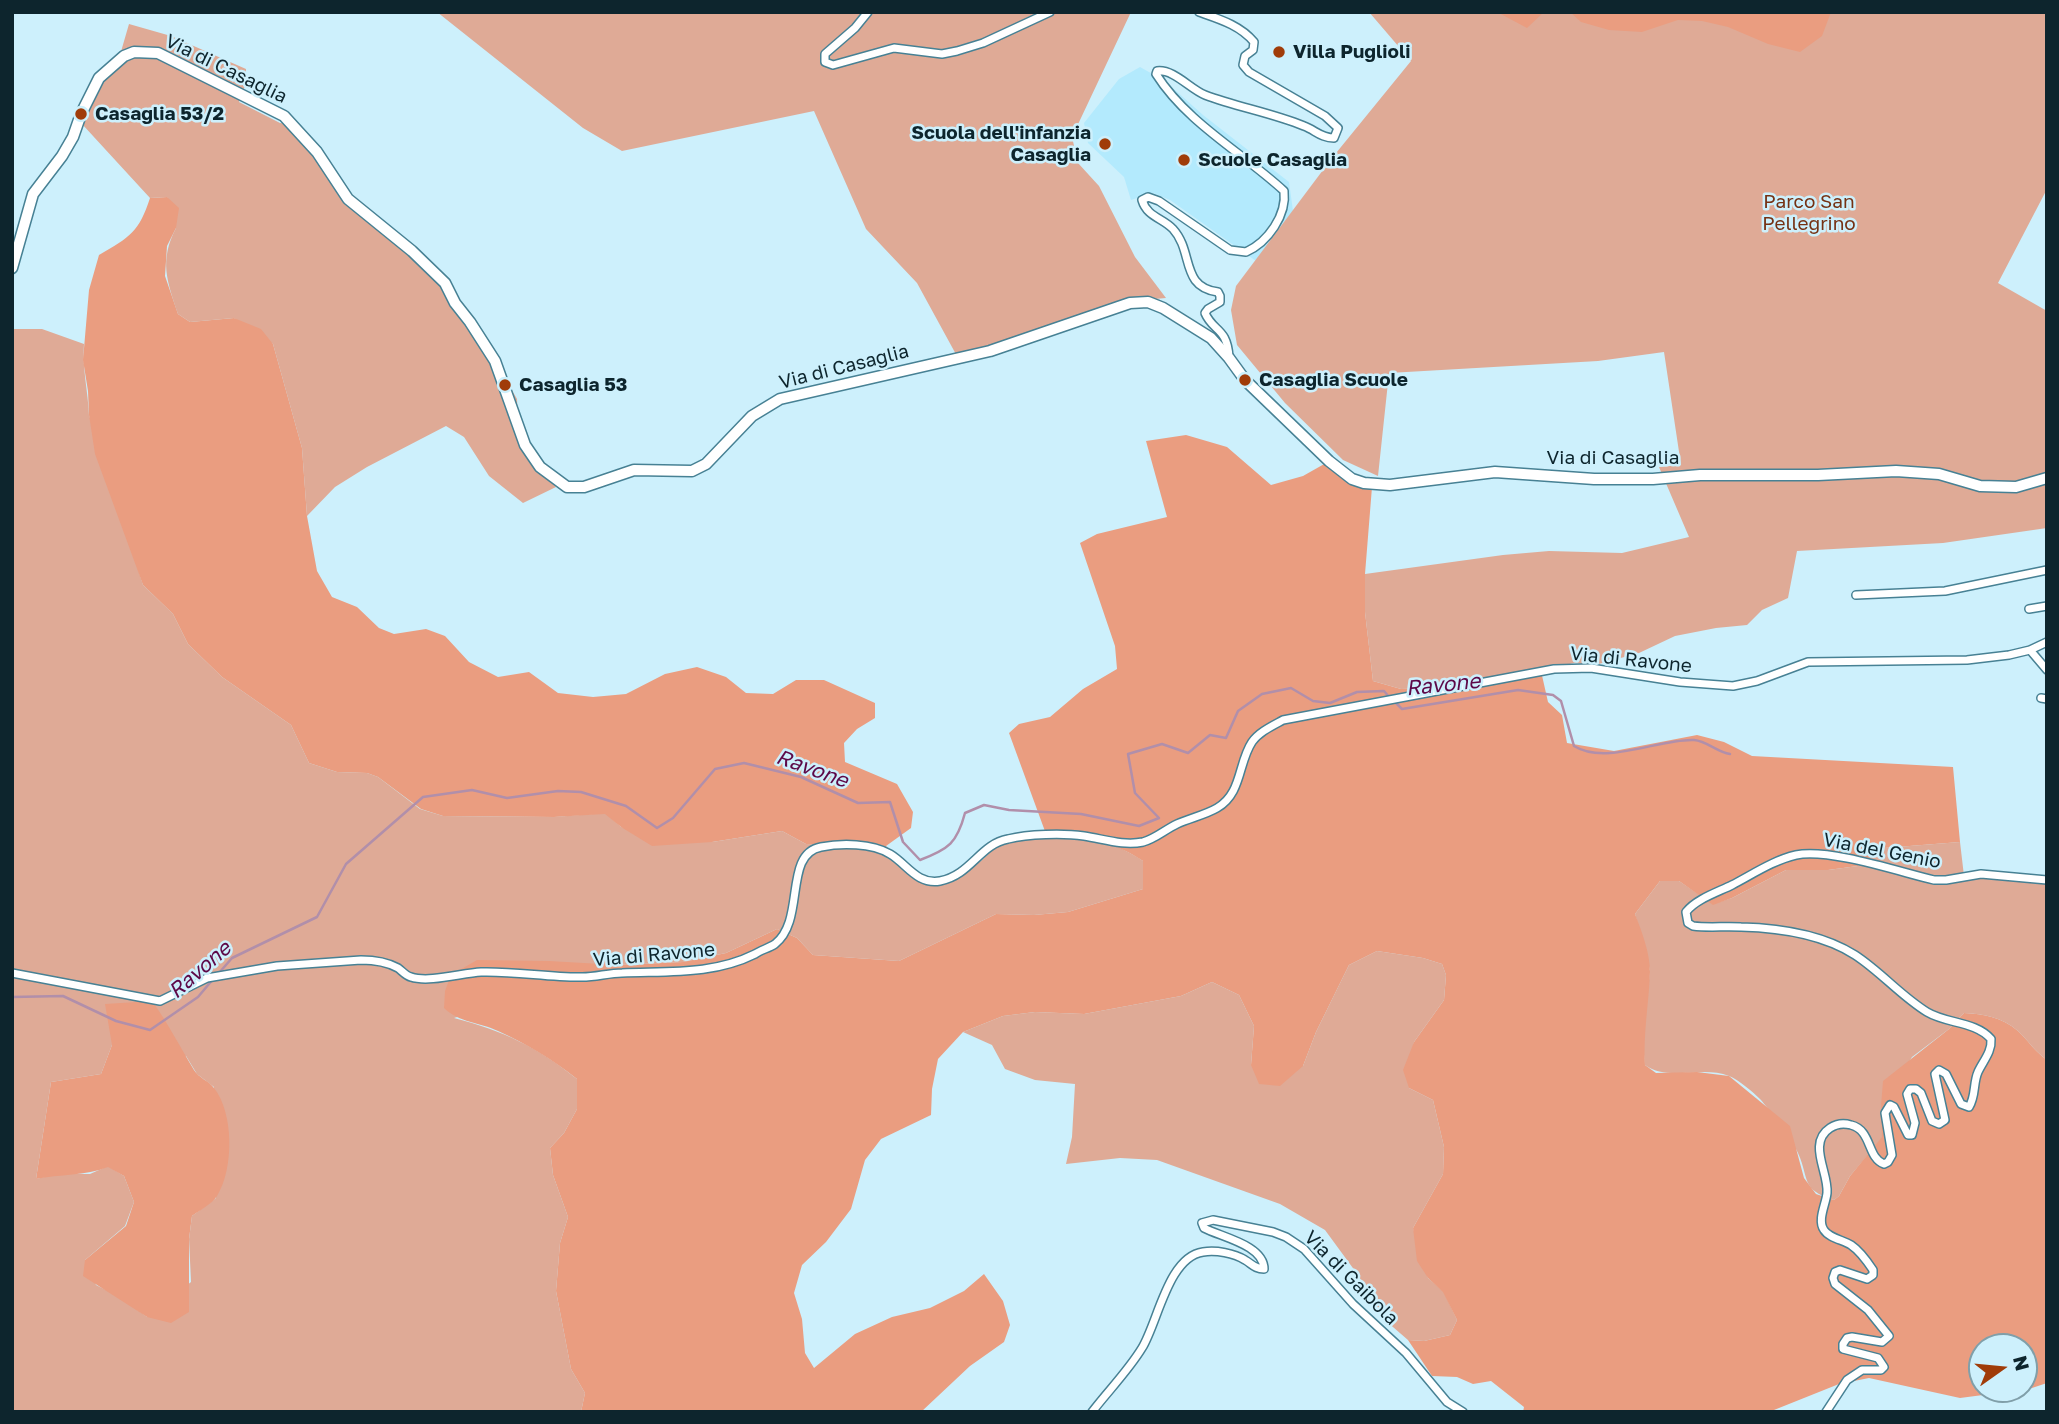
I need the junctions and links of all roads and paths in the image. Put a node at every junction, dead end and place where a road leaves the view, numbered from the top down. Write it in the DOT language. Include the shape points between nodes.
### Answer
graph roads {
  1 [pos="868,12"];
  2 [pos="1050,12"];
  3 [pos="1199,12"];
  4 [pos="12,268"];
  5 [pos="1229,358"];
  6 [pos="2047,478"];
  7 [pos="2047,570"];
  8 [pos="1856,595"];
  9 [pos="2047,606"];
  10 [pos="2029,609"];
  11 [pos="2047,642"];
  12 [pos="2030,650"];
  13 [pos="2047,670"];
  14 [pos="2047,880"];
  15 [pos="12,973"];
  16 [pos="1091,1412"];
  17 [pos="1463,1412"];
  18 [pos="1826,1412"];
  1 -- 2 [label="street" via="825,54 825,62 833,65 894,48 957,51"];
  3 -- 5 [label="street, Via di Casaglia" via="1248,34 1253,50 1243,65 1249,72 1338,128 1334,138 1325,138 1287,119 1203,94 1167,72 1157,71 1170,93 1206,128 1284,191 1286,205 1276,223 1264,241 1246,252 1230,250 1159,201 1142,200 1153,216 1175,231 1195,283 1218,292 1220,302 1205,313 1221,331"];
  4 -- 5 [label="street, Via di Casaglia" via="33,194 74,137 99,78 124,57 145,51 158,52 284,116 317,152 348,199 445,283 495,361 526,445 540,467 566,487 584,487 634,470 692,471 706,464 752,416 780,399 990,351 1130,303 1148,302 1163,308 1211,338"];
  5 -- 6 [label="street, Via di Casaglia" via="1245,380 1329,461 1352,479 1377,485 1495,472 1653,479 1896,471 1939,474 1980,486 2016,487"];
  7 -- 8 [label="street" via="1945,591"];
  9 -- 10 [label="street"];
  11 -- 12 [label="street, Via di Ravone"];
  12 -- 13 [label="street"];
  12 -- 15 [label="street, Via di Ravone" via="1967,660 1808,663 1733,686 1591,668 1555,668 1283,720 1252,743 1234,790 1219,807 1144,842 1082,836 1004,839 986,848 964,872 937,881 911,874 888,852 841,845 817,847 803,857 794,905 785,932 775,944 701,971 580,977 481,972 422,978 374,960 361,960 276,966 207,978 160,1001"];
  14 -- 18 [label="street, Via del Genio" via="1982,874 1934,880 1810,853 1777,862 1686,912 1693,926 1794,932 1834,944 1865,962 1920,1008 1991,1039 1969,1107 1961,1104 1939,1070 1935,1074 1944,1110 1942,1123 1932,1121 1916,1088 1907,1094 1915,1123 1912,1135 1904,1130 1894,1107 1887,1108 1892,1155 1888,1162 1877,1160 1867,1137 1853,1125 1832,1126 1822,1137 1819,1150 1828,1190 1822,1227 1851,1245 1873,1270 1867,1279 1840,1270 1835,1272 1835,1284 1868,1310 1889,1336 1882,1342 1847,1338 1843,1349 1878,1358 1884,1367 1862,1370 1847,1380"];
  16 -- 17 [label="street, Via di Gaibola" via="1141,1350 1168,1285 1185,1261 1201,1252 1223,1252 1264,1269 1261,1258 1248,1247 1204,1227 1202,1223 1213,1220 1273,1232 1304,1248 1447,1402"];
}
